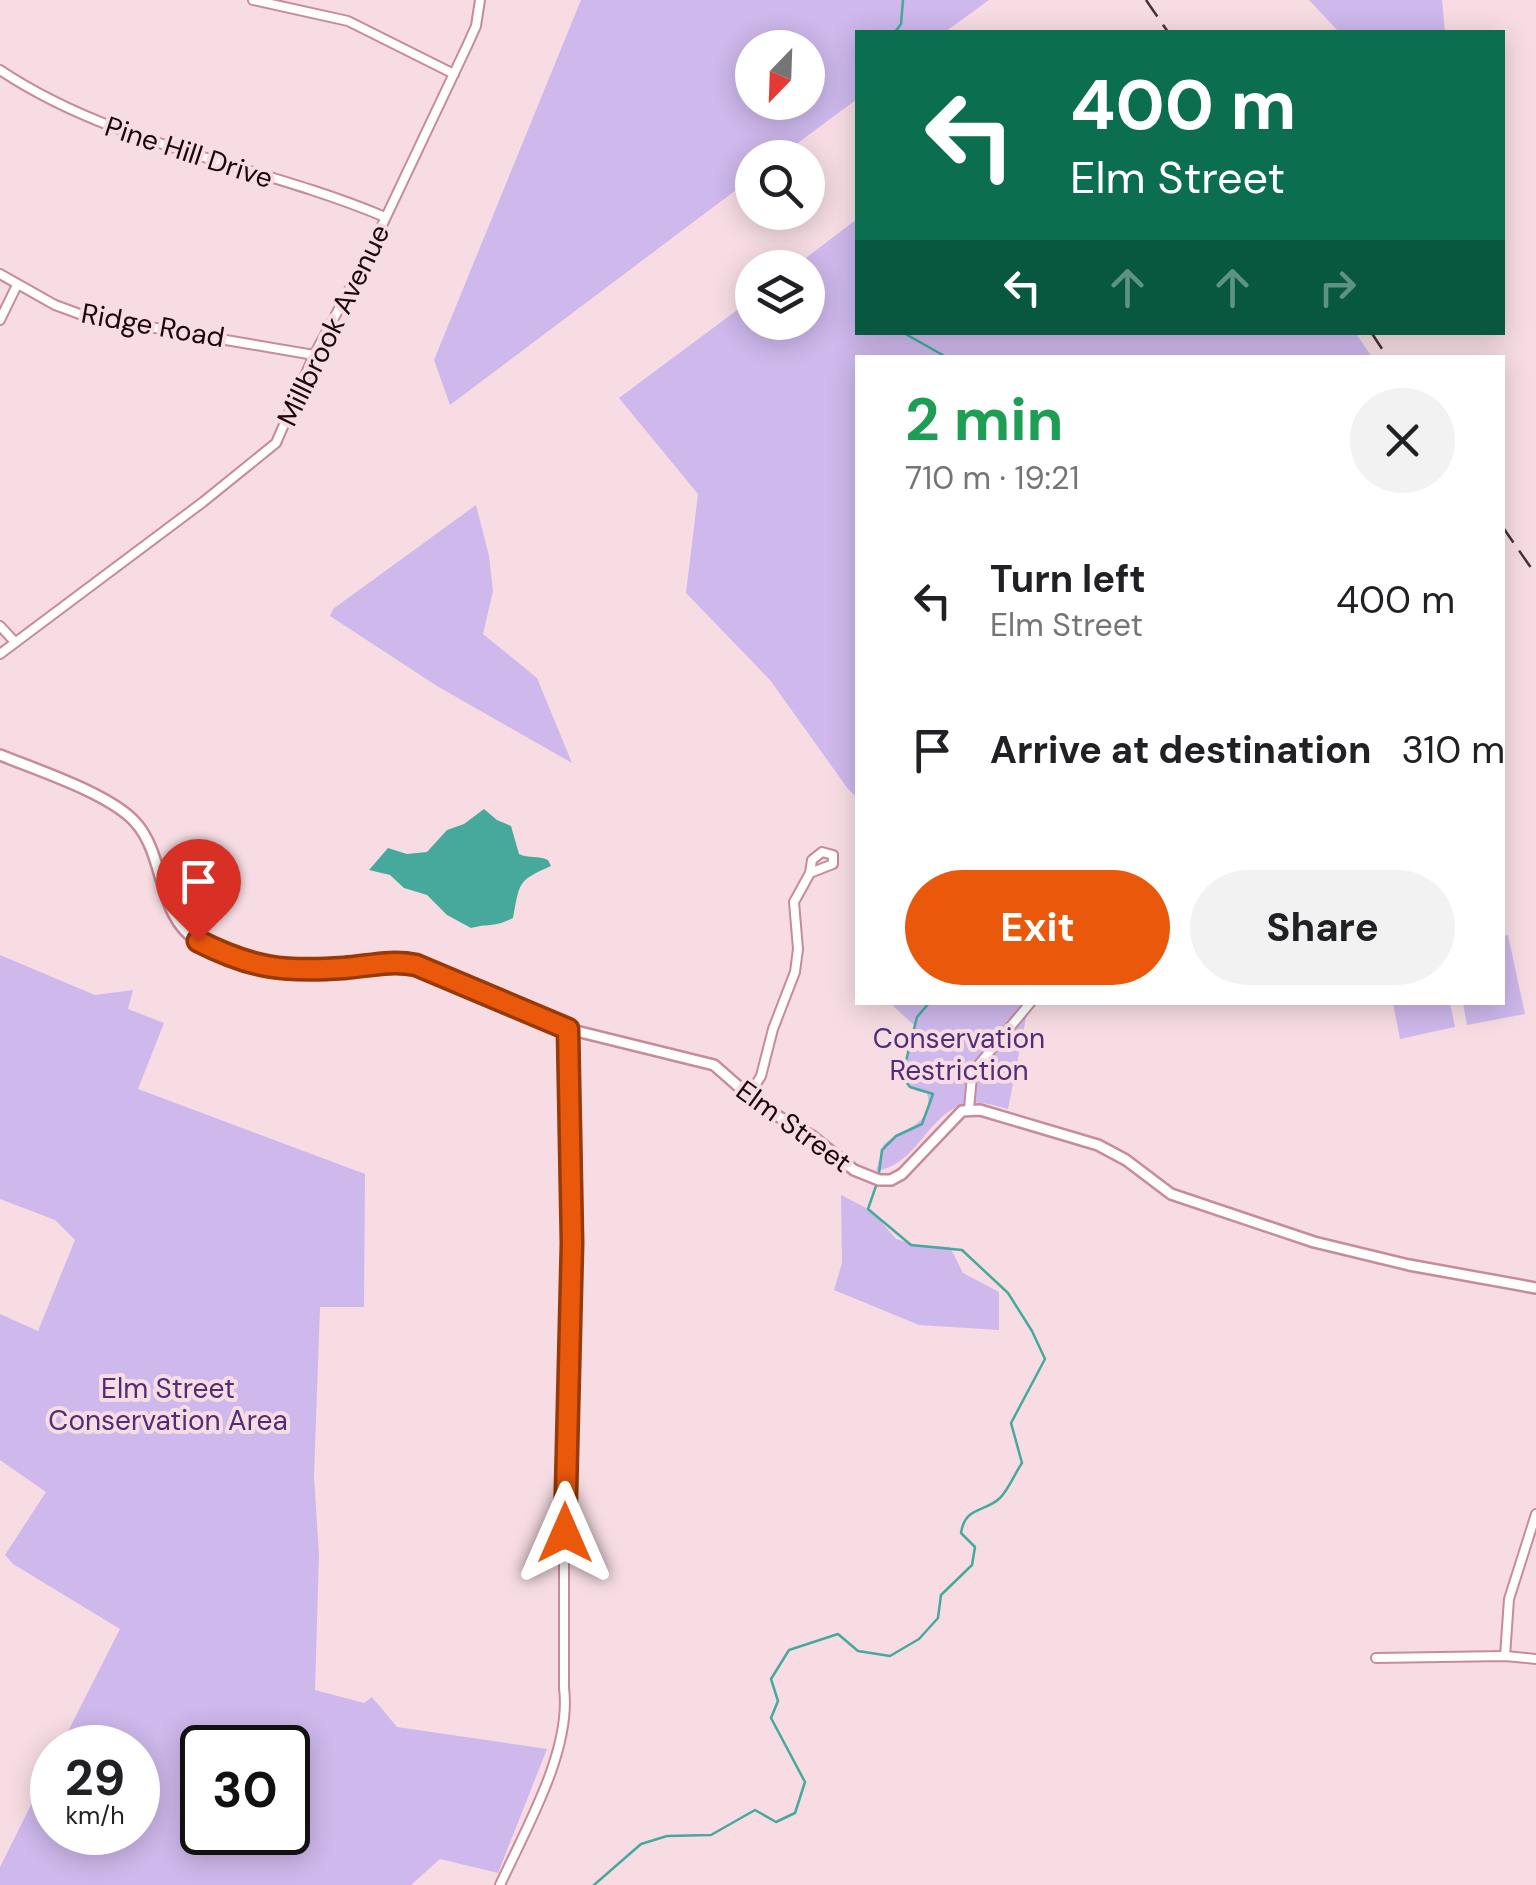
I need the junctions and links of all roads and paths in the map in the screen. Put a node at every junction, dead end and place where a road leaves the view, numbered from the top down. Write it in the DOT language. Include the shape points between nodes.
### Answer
graph roads {
  1 [pos="254,0"];
  2 [pos="480,0"];
  3 [pos="0,70"];
  4 [pos="454,74"];
  5 [pos="385,217"];
  6 [pos="0,274"];
  7 [pos="17,286"];
  8 [pos="0,320"];
  9 [pos="314,355"];
  10 [pos="0,626"];
  11 [pos="15,642"];
  12 [pos="0,654"];
  13 [pos="0,755"];
  14 [pos="810,872"];
  15 [pos="1028,1005"];
  16 [pos="568,1029"];
  17 [pos="748,1097"];
  18 [pos="969,1110"];
  19 [pos="1536,1288"];
  20 [pos="1536,1514"];
  21 [pos="1505,1656"];
  22 [pos="1376,1658"];
  23 [pos="1536,1659"];
  24 [pos="500,1885"];
  1 -- 4 [label="street" via="348,21"];
  2 -- 4 [label="street, Millbrook Avenue"];
  3 -- 5 [label="street, Pine Hill Drive" via="116,130"];
  4 -- 5 [label="street, Millbrook Avenue"];
  5 -- 9 [label="street, Millbrook Avenue"];
  6 -- 7 [label="street, Ridge Road"];
  7 -- 8 [label="street"];
  7 -- 9 [label="street, Ridge Road" via="85,316"];
  9 -- 11 [label="street, Millbrook Avenue" via="276,443"];
  10 -- 11 [label="street"];
  11 -- 12 [label="street, Millbrook Avenue"];
  13 -- 16 [label="street, Elm Street" via="103,799 138,824 178,924 198,941 290,971 416,965"];
  14 -- 17 [label="street" via="794,902 796,972"];
  15 -- 18 [label="street" via="976,1068"];
  16 -- 17 [label="street, Elm Street" via="714,1065"];
  16 -- 24 [label="street" via="568,1711 563,1740"];
  17 -- 18 [label="street, Elm Street" via="879,1180 909,1170"];
  18 -- 19 [label="street" via="1098,1144 1172,1194 1314,1242"];
  20 -- 21 [label="street" via="1509,1598"];
  21 -- 22 [label="street"];
  21 -- 23 [label="street"];
}
